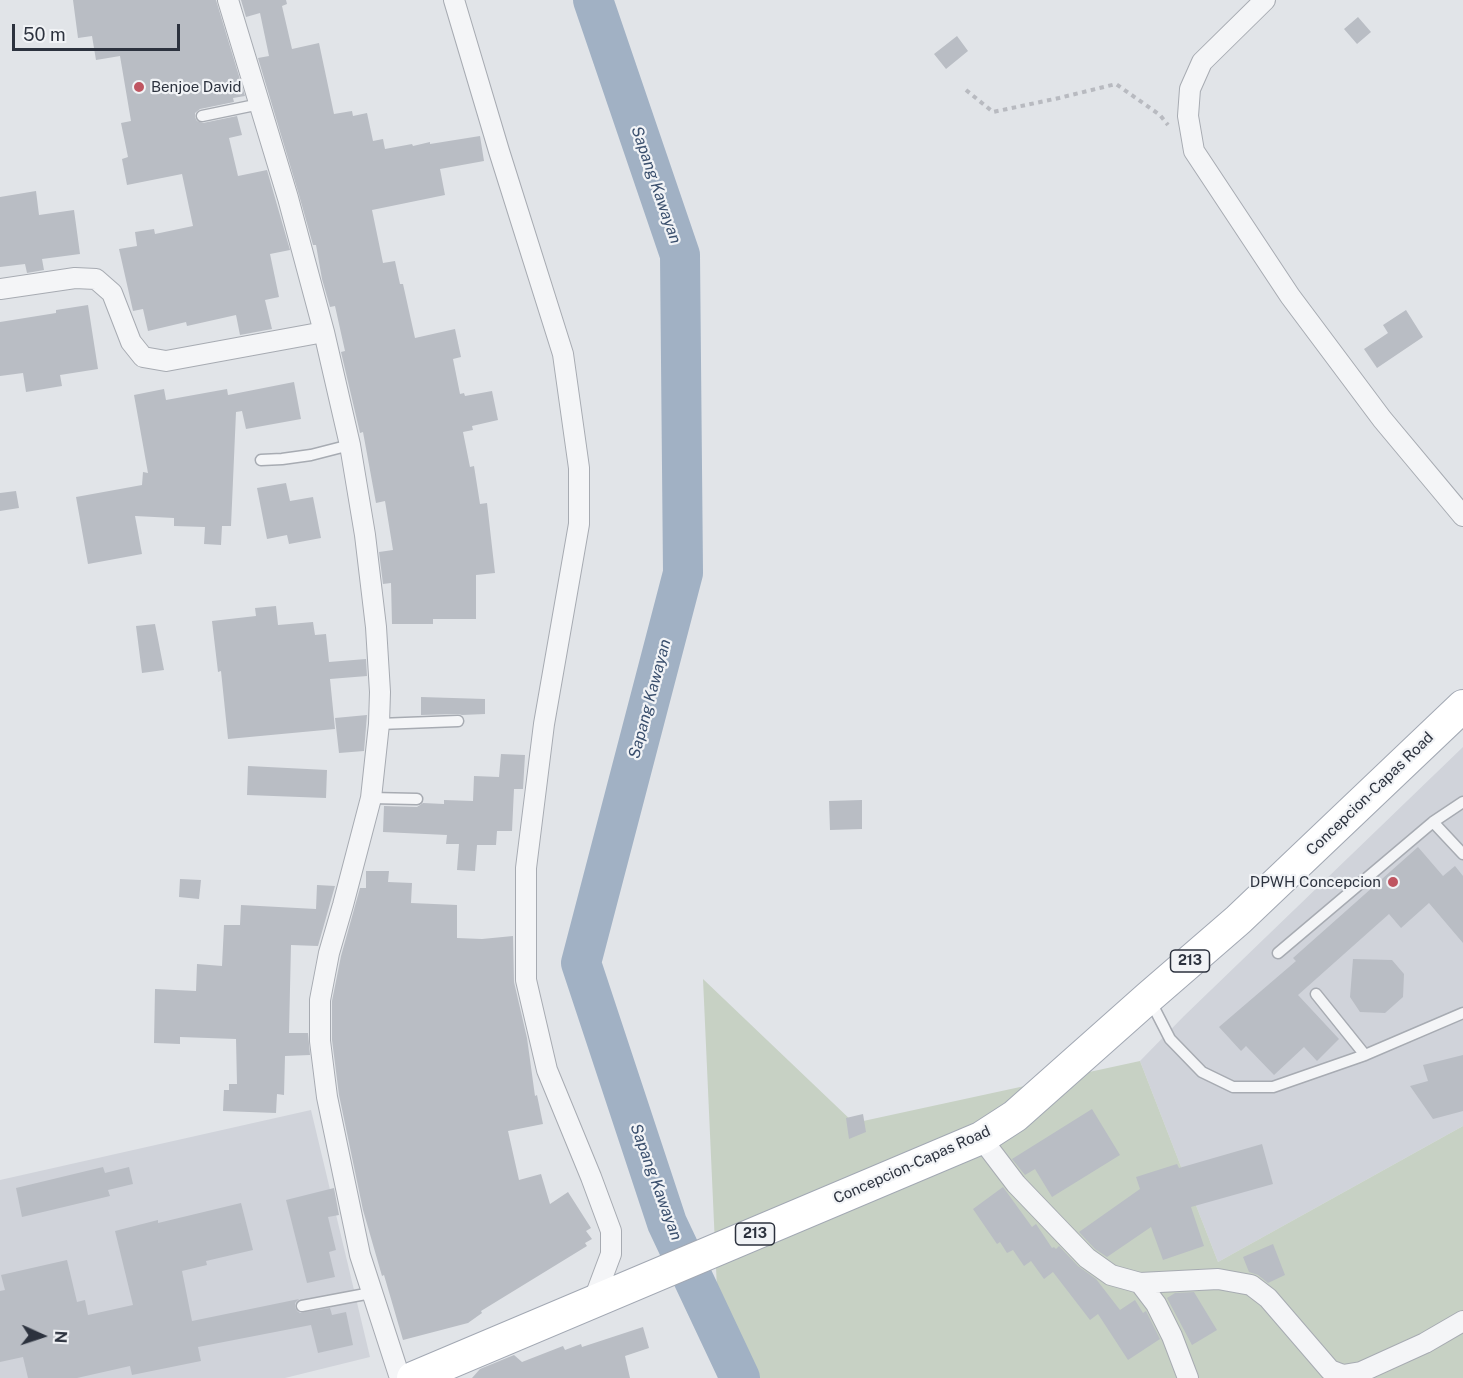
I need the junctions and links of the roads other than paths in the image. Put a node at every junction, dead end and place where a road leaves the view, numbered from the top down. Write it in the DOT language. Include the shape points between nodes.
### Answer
graph roads {
  1 [pos="228,0"];
  2 [pos="454,0"];
  3 [pos="1265,0"];
  4 [pos="260,105"];
  5 [pos="202,116"];
  6 [pos="0,289"];
  7 [pos="324,332"];
  8 [pos="350,445"];
  9 [pos="261,460"];
  10 [pos="1463,516"];
  11 [pos="1463,706"];
  12 [pos="458,721"];
  13 [pos="379,724"];
  14 [pos="371,798"];
  15 [pos="417,799"];
  16 [pos="1463,802"];
  17 [pos="1433,822"];
  18 [pos="1463,854"];
  19 [pos="1278,953"];
  20 [pos="1316,994"];
  21 [pos="1149,997"];
  22 [pos="1463,1012"];
  23 [pos="1365,1056"];
  24 [pos="981,1138"];
  25 [pos="1140,1283"];
  26 [pos="372,1293"];
  27 [pos="607,1296"];
  28 [pos="302,1306"];
  29 [pos="1463,1321"];
  30 [pos="400,1378"];
  31 [pos="413,1378"];
  32 [pos="1188,1378"];
  1 -- 4 [label="street"];
  2 -- 27 [label="street" via="563,354 579,468 579,524 544,724 526,868 526,980 547,1070 611,1232"];
  3 -- 10 [label="street" via="1202,62 1190,89 1188,116 1194,151 1290,296 1382,419"];
  4 -- 5 [label="lane"];
  4 -- 7 [label="street"];
  6 -- 7 [label="street" via="75,278 96,279 112,293 132,342 143,357 166,361"];
  7 -- 8 [label="street"];
  8 -- 9 [label="lane" via="311,455"];
  8 -- 13 [label="street" via="376,627"];
  11 -- 21 [label="main road, Concepcion-Capas Road / 213" via="1238,920"];
  12 -- 13 [label="lane"];
  13 -- 14 [label="street"];
  14 -- 15 [label="lane"];
  14 -- 26 [label="street" via="329,953 320,1000 320,1041 329,1109 360,1255"];
  16 -- 17 [label="lane"];
  17 -- 18 [label="lane"];
  17 -- 19 [label="lane"];
  20 -- 23 [label="lane"];
  21 -- 23 [label="lane" via="1170,1039 1202,1072 1233,1087 1273,1088"];
  21 -- 24 [label="main road, Concepcion-Capas Road / 213" via="1015,1116"];
  22 -- 23 [label="lane"];
  24 -- 25 [label="street" via="1016,1184 1087,1258 1111,1275"];
  24 -- 27 [label="main road, Concepcion-Capas Road / 213"];
  25 -- 29 [label="street" via="1218,1279 1251,1285 1268,1298 1330,1370 1343,1375 1361,1372"];
  25 -- 32 [label="street" via="1156,1304"];
  26 -- 28 [label="lane"];
  26 -- 30 [label="street"];
  27 -- 31 [label="main road, Concepcion-Capas Road / 213"];
}
